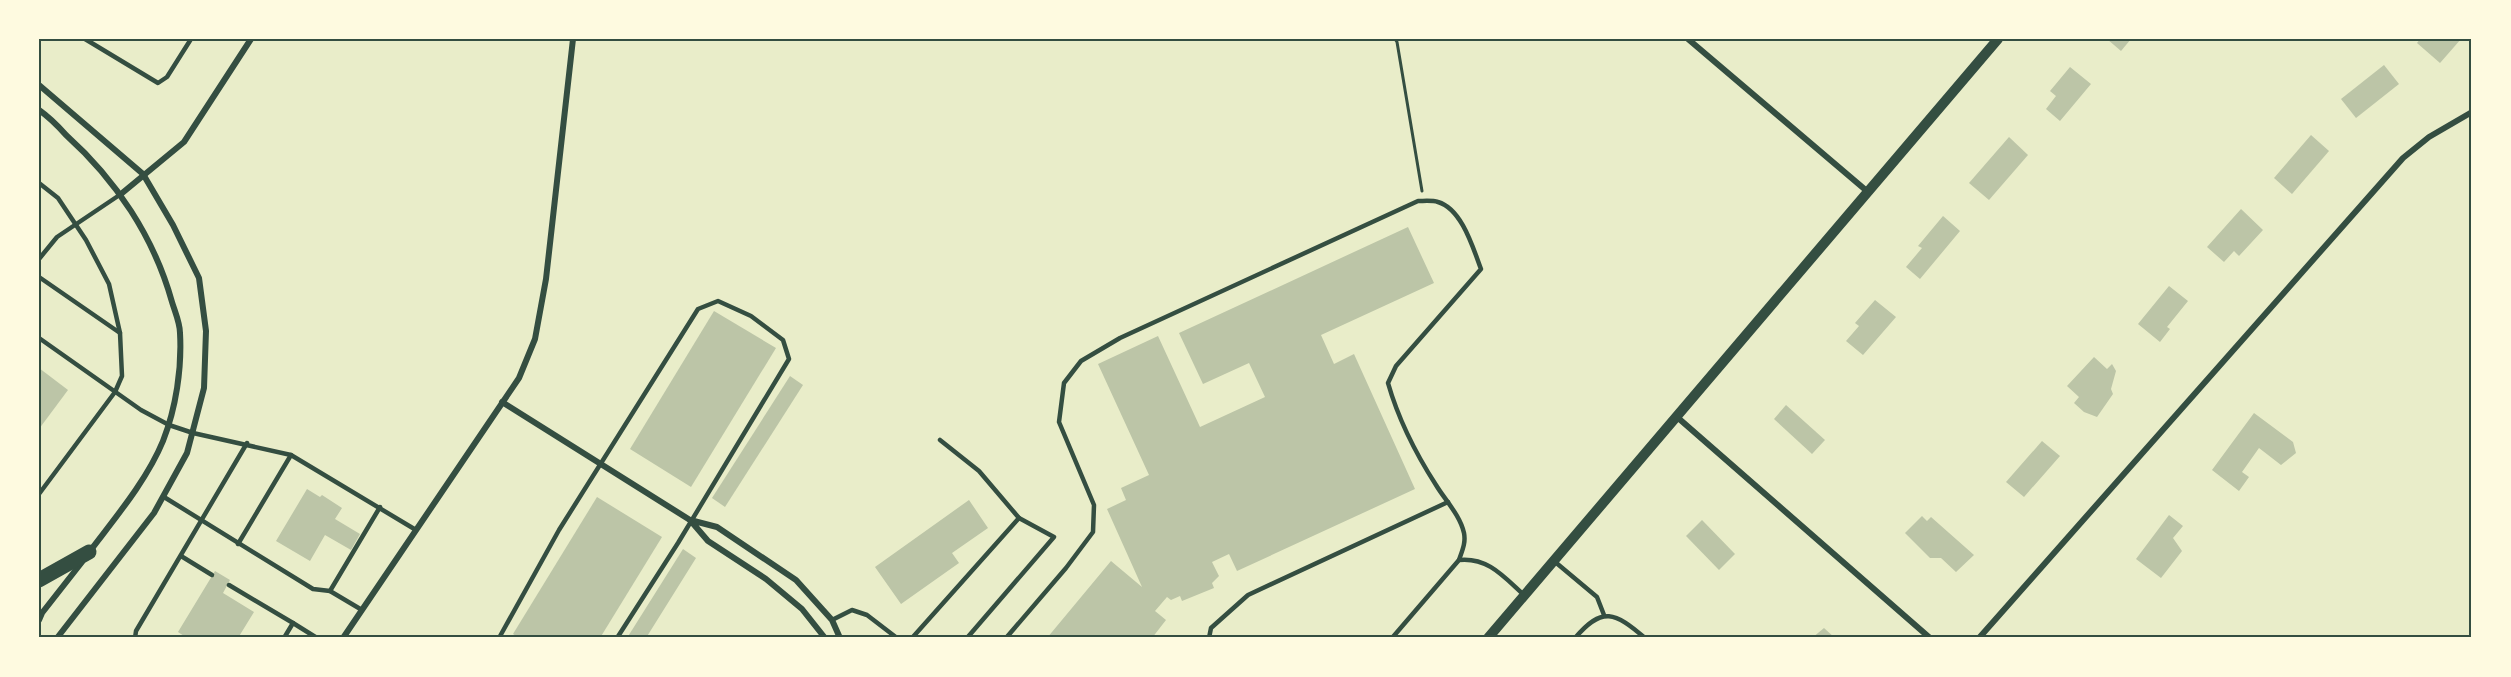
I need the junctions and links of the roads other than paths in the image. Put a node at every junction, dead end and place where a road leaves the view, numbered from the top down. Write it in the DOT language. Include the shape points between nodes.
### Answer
graph roads {
  1 [pos="86,39"];
  2 [pos="191,39"];
  3 [pos="251,39"];
  4 [pos="573,39"];
  5 [pos="1688,39"];
  6 [pos="1998,39"];
  7 [pos="39,85"];
  8 [pos="39,110"];
  9 [pos="2472,112"];
  10 [pos="143,174"];
  11 [pos="39,183"];
  12 [pos="1868,192"];
  13 [pos="121,194"];
  14 [pos="76,224"];
  15 [pos="39,259"];
  16 [pos="39,277"];
  17 [pos="120,333"];
  18 [pos="39,338"];
  19 [pos="115,392"];
  20 [pos="502,402"];
  21 [pos="1677,417"];
  22 [pos="169,425"];
  23 [pos="193,433"];
  24 [pos="940,440"];
  25 [pos="247,443"];
  26 [pos="291,455"];
  27 [pos="601,465"];
  28 [pos="39,494"];
  29 [pos="164,497"];
  30 [pos="1448,502"];
  31 [pos="380,507"];
  32 [pos="1019,518"];
  33 [pos="690,520"];
  34 [pos="203,522"];
  35 [pos="416,530"];
  36 [pos="238,544"];
  37 [pos="89,552"];
  38 [pos="181,556"];
  39 [pos="1459,560"];
  40 [pos="1554,561"];
  41 [pos="212,575"];
  42 [pos="39,580"];
  43 [pos="230,585"];
  44 [pos="330,591"];
  45 [pos="1525,595"];
  46 [pos="362,610"];
  47 [pos="1604,615"];
  48 [pos="39,620"];
  49 [pos="832,620"];
  50 [pos="293,623"];
  51 [pos="57,638"];
  52 [pos="135,638"];
  53 [pos="284,638"];
  54 [pos="317,638"];
  55 [pos="343,638"];
  56 [pos="499,638"];
  57 [pos="617,638"];
  58 [pos="825,638"];
  59 [pos="840,638"];
  60 [pos="897,638"];
  61 [pos="912,638"];
  62 [pos="967,638"];
  63 [pos="1006,638"];
  64 [pos="1209,638"];
  65 [pos="1392,638"];
  66 [pos="1488,638"];
  67 [pos="1575,638"];
  68 [pos="1644,638"];
  69 [pos="1930,638"];
  70 [pos="1979,638"];
  1 -- 2 [label="lane" via="158,82 167,76"];
  3 -- 10 [label="street" via="184,142"];
  4 -- 20 [label="street" via="546,279 535,339 519,378"];
  5 -- 12 [label="street"];
  6 -- 12 [label="street"];
  7 -- 10 [label="street"];
  8 -- 13 [label="street" via="84,151"];
  9 -- 70 [label="street" via="2429,137 2403,158"];
  10 -- 13 [label="street"];
  10 -- 23 [label="street" via="199,278 206,332 204,388"];
  11 -- 14 [label="lane" via="58,198"];
  12 -- 21 [label="street"];
  13 -- 14 [label="lane"];
  13 -- 22 [label="street" via="148,236 180,332 179,371"];
  14 -- 15 [label="lane" via="57,237"];
  14 -- 17 [label="lane" via="109,284"];
  16 -- 17 [label="lane"];
  17 -- 19 [label="lane" via="122,376"];
  18 -- 19 [label="lane"];
  19 -- 22 [label="lane"];
  19 -- 28 [label="lane"];
  20 -- 27 [label="street"];
  20 -- 35 [label="street"];
  21 -- 40 [label="street"];
  21 -- 69 [label="street"];
  22 -- 23 [label="lane"];
  22 -- 37 [label="street" via="129,500"];
  23 -- 25 [label="lane"];
  23 -- 29 [label="street"];
  24 -- 32 [label="lane" via="979,471"];
  25 -- 26 [label="lane"];
  25 -- 34 [label="lane"];
  26 -- 31 [label="lane"];
  26 -- 36 [label="lane"];
  27 -- 33 [label="street"];
  27 -- 33 [label="lane" via="698,309 718,301 751,316 783,340 789,359"];
  27 -- 56 [label="lane" via="559,530"];
  29 -- 34 [label="lane"];
  29 -- 51 [label="street"];
  30 -- 39 [label="lane" via="1464,532 1465,544"];
  30 -- 63 [label="lane" via="1394,404 1388,383 1396,366 1481,269 1468,233 1450,208 1437,201 1418,201 1120,338 1081,362 1065,384 1059,422 1094,505 1093,532"];
  30 -- 64 [label="lane" via="1248,594 1211,628"];
  31 -- 35 [label="lane"];
  31 -- 44 [label="lane"];
  32 -- 61 [label="lane"];
  32 -- 62 [label="lane" via="1054,537"];
  33 -- 49 [label="street" via="717,527 796,580"];
  33 -- 57 [label="lane"];
  33 -- 58 [label="street" via="708,542 766,579 802,609"];
  34 -- 36 [label="lane"];
  34 -- 38 [label="lane"];
  35 -- 46 [label="street"];
  36 -- 44 [label="lane" via="313,589"];
  37 -- 42 [label="main road"];
  37 -- 48 [label="street"];
  38 -- 41 [label="lane"];
  38 -- 52 [label="lane"];
  39 -- 45 [label="lane" via="1482,561"];
  39 -- 65 [label="lane"];
  40 -- 45 [label="street"];
  40 -- 47 [label="lane" via="1597,597"];
  43 -- 50 [label="lane"];
  44 -- 46 [label="lane"];
  45 -- 66 [label="street"];
  46 -- 55 [label="street"];
  47 -- 67 [label="lane" via="1594,619"];
  47 -- 68 [label="lane" via="1613,615"];
  49 -- 59 [label="street"];
  49 -- 60 [label="lane" via="852,610 867,615"];
  50 -- 53 [label="lane"];
  50 -- 54 [label="lane"];
}
